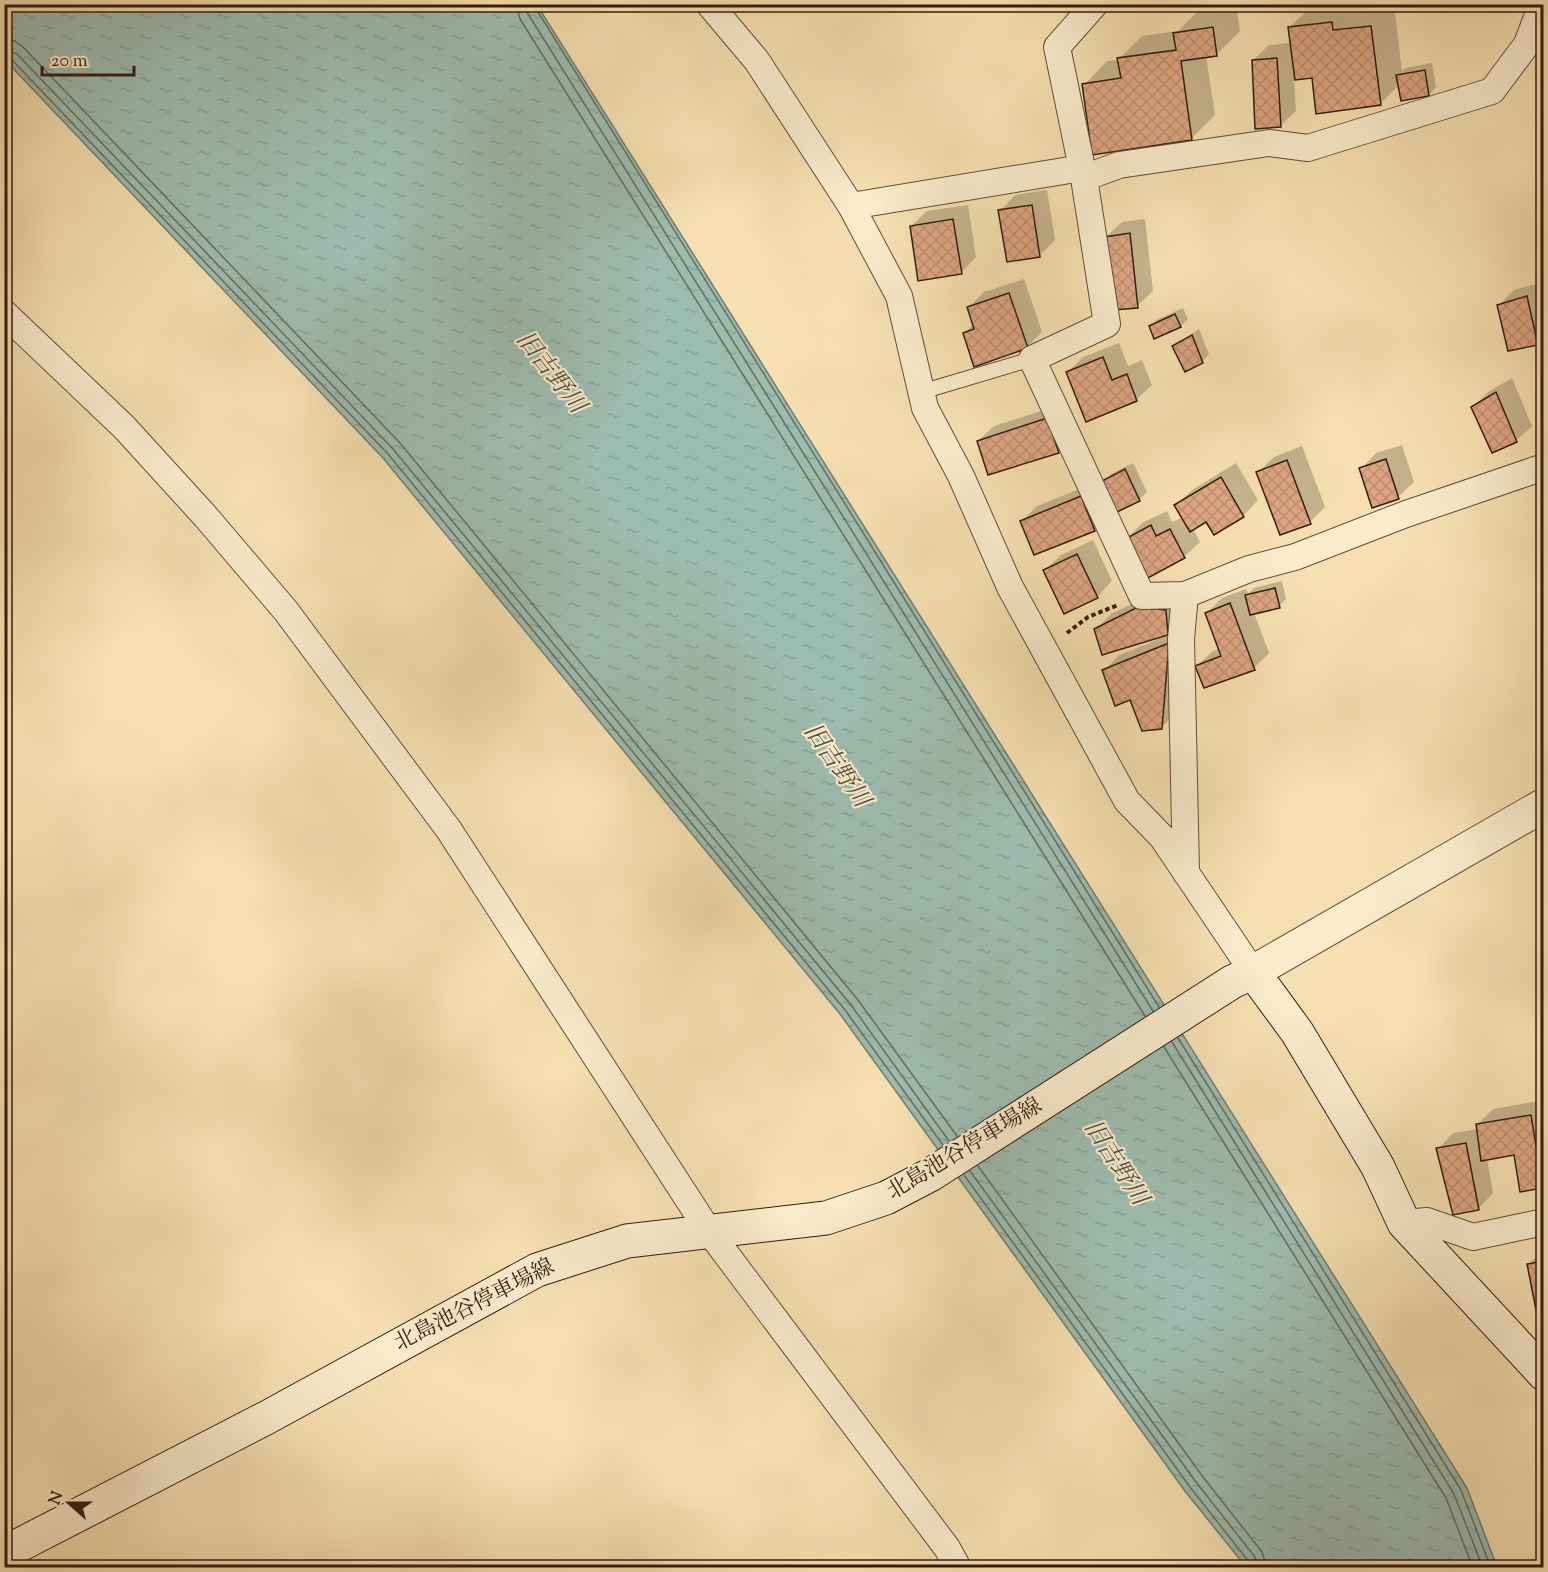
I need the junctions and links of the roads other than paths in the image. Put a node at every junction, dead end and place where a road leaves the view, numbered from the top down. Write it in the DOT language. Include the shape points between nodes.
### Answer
graph roads {
  1 [pos="709,4"];
  2 [pos="1095,4"];
  3 [pos="1542,4"];
  4 [pos="1083,173"];
  5 [pos="851,206"];
  6 [pos="4,313"];
  7 [pos="1032,359"];
  8 [pos="921,392"];
  9 [pos="1544,467"];
  10 [pos="1185,595"];
  11 [pos="1544,805"];
  12 [pos="1186,873"];
  13 [pos="1243,977"];
  14 [pos="1544,1222"];
  15 [pos="1404,1223"];
  16 [pos="708,1230"];
  17 [pos="1544,1374"];
  18 [pos="4,1553"];
  19 [pos="958,1568"];
  1 -- 5 [label="street" via="757,60"];
  2 -- 4 [label="street" via="1057,47"];
  3 -- 4 [label="street" via="1527,44 1492,91 1308,148 1269,142"];
  4 -- 5 [label="street"];
  4 -- 7 [label="street" via="1107,324"];
  5 -- 8 [label="street" via="899,297"];
  6 -- 16 [label="street" via="124,427 286,611 450,830"];
  7 -- 8 [label="lane"];
  7 -- 10 [label="street" via="1142,596"];
  8 -- 12 [label="street" via="925,408 961,476 1010,587 1127,801 1162,837"];
  9 -- 10 [label="street" via="1406,513"];
  10 -- 12 [label="street" via="1181,639"];
  11 -- 13 [label="main road, 北島池谷停車場線"];
  12 -- 13 [label="street"];
  13 -- 15 [label="main road" via="1297,1032 1377,1167"];
  13 -- 16 [label="main road, 北島池谷停車場線" via="930,1175 886,1198 826,1218"];
  14 -- 15 [label="street" via="1473,1237 1427,1221"];
  15 -- 17 [label="main road"];
  16 -- 18 [label="main road, 北島池谷停車場線" via="627,1241 537,1270 266,1418"];
  16 -- 19 [label="street" via="947,1548"];
}
